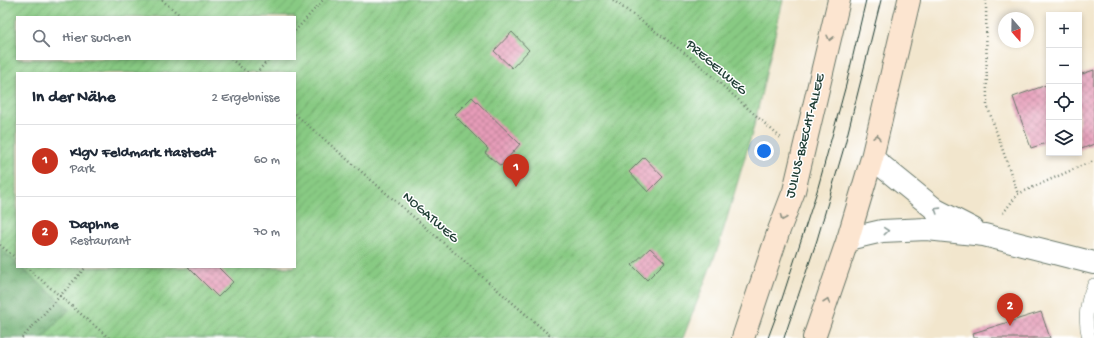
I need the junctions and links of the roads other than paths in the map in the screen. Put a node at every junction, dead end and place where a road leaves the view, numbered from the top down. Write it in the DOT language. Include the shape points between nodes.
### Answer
graph roads {
  1 [pos="839,0"];
  2 [pos="909,0"];
  3 [pos="872,158"];
  4 [pos="984,235"];
  5 [pos="848,239"];
  6 [pos="1094,263"];
  7 [pos="1094,285"];
  8 [pos="743,338"];
  9 [pos="814,338"];
  10 [pos="1089,338"];
  1 -- 8 [label="main road, JULIUS-BRECHT-ALLEE, one-way" via="794,191 778,230"];
  3 -- 2 [label="main road, one-way"];
  4 -- 3 [label="street, one-way" via="936,210"];
  3 -- 5 [label="main road"];
  5 -- 4 [label="street, one-way" via="882,231 927,228"];
  4 -- 6 [label="street"];
  9 -- 5 [label="main road, one-way"];
  7 -- 10 [label="lane" via="1087,308 1086,329"];
}
